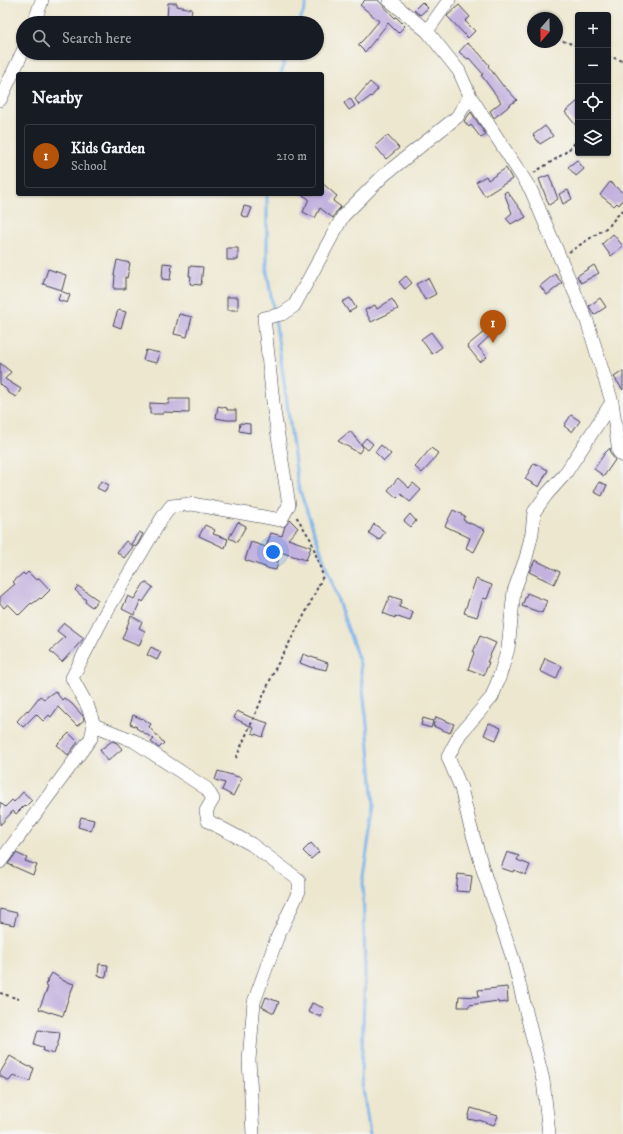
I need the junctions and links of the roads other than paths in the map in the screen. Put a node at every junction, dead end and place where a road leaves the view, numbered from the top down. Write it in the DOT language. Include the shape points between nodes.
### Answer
graph roads {
  1 [pos="42,0"];
  2 [pos="389,0"];
  3 [pos="449,0"];
  4 [pos="36,16"];
  5 [pos="427,31"];
  6 [pos="19,60"];
  7 [pos="470,96"];
  8 [pos="0,100"];
  9 [pos="612,402"];
  10 [pos="623,456"];
  11 [pos="94,725"];
  12 [pos="0,862"];
  13 [pos="253,1134"];
  14 [pos="549,1134"];
  1 -- 4 [label="street"];
  2 -- 5 [label="street"];
  3 -- 5 [label="street"];
  5 -- 7 [label="street" via="459,71"];
  6 -- 8 [label="street"];
  7 -- 9 [label="street" via="532,190 587,321"];
  7 -- 11 [label="street" via="457,117 384,175 343,216 294,306 282,314 264,318 274,411 289,505 281,520 192,504 171,506 104,614 72,678"];
  9 -- 10 [label="street" via="619,452"];
  9 -- 14 [label="street" via="565,474 534,512 526,558 514,591 508,649 499,678 492,697 460,734 448,757 461,788 482,866 513,959 542,1080"];
  11 -- 12 [label="street" via="91,738"];
  11 -- 13 [label="street" via="134,741 207,789 214,799 206,811 208,821 251,844 298,880 299,891 277,938 254,1002 249,1060"];
}
